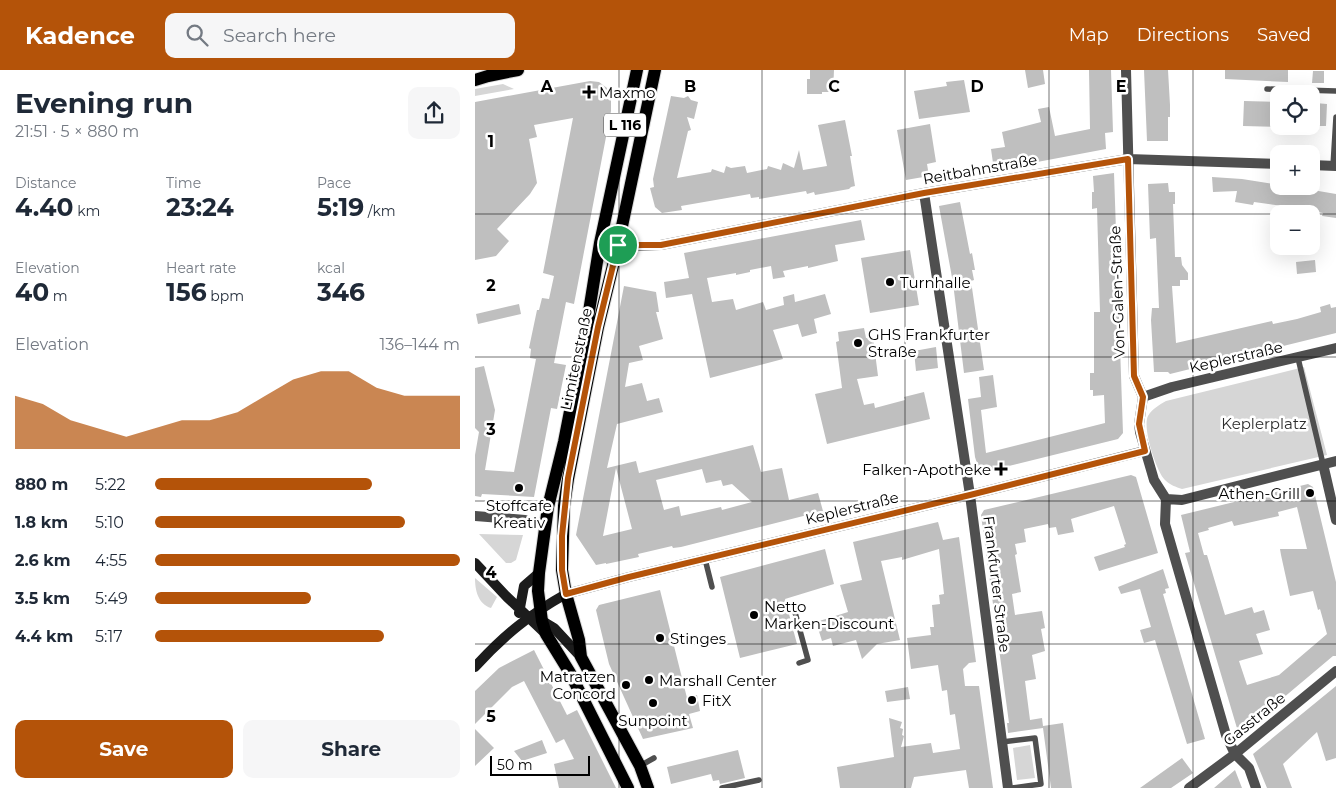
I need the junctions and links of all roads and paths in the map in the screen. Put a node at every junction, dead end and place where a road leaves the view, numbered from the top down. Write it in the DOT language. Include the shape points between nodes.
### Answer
graph roads {
  1 [pos="518,70"];
  2 [pos="637,70"];
  3 [pos="655,70"];
  4 [pos="1125,70"];
  5 [pos="475,80"];
  6 [pos="1267,89"];
  7 [pos="1336,92"];
  8 [pos="1336,117"];
  9 [pos="1128,159"];
  10 [pos="1270,164"];
  11 [pos="1320,166"];
  12 [pos="1335,166"];
  13 [pos="924,193"];
  14 [pos="600,243"];
  15 [pos="618,245"];
  16 [pos="1336,348"];
  17 [pos="1298,358"];
  18 [pos="1143,397"];
  19 [pos="1145,451"];
  20 [pos="1336,461"];
  21 [pos="1323,464"];
  22 [pos="970,495"];
  23 [pos="1166,499"];
  24 [pos="475,516"];
  25 [pos="525,520"];
  26 [pos="1336,520"];
  27 [pos="705,559"];
  28 [pos="475,562"];
  29 [pos="539,573"];
  30 [pos="711,587"];
  31 [pos="566,594"];
  32 [pos="793,605"];
  33 [pos="521,608"];
  34 [pos="535,615"];
  35 [pos="516,626"];
  36 [pos="581,657"];
  37 [pos="799,664"];
  38 [pos="475,667"];
  39 [pos="1336,671"];
  40 [pos="1002,742"];
  41 [pos="1235,754"];
  42 [pos="654,758"];
  43 [pos="640,766"];
  44 [pos="759,780"];
  45 [pos="629,787"];
  46 [pos="648,788"];
  47 [pos="722,788"];
  48 [pos="1008,788"];
  49 [pos="1012,788"];
  50 [pos="1189,788"];
  51 [pos="1256,788"];
  1 -- 5 [label="main road"];
  2 -- 14 [label="main road, Limitenstraße / L 116"];
  3 -- 15 [label="main road, Limitenstraße / L 116"];
  4 -- 9 [label="street, Von-Galen-Straße"];
  6 -- 7 [label="lane"];
  8 -- 12 [label="lane"];
  9 -- 10 [label="street, Reitbahnstraße"];
  9 -- 13 [label="street, Reitbahnstraße"];
  9 -- 18 [label="street, Von-Galen-Straße" via="1134,376"];
  11 -- 12 [label="street"];
  13 -- 15 [label="street, Reitbahnstraße" via="661,245"];
  13 -- 22 [label="street, Frankfurter Straße"];
  14 -- 15 [label="street, Reitbahnstraße"];
  14 -- 29 [label="main road, Limitenstraße / L 116" via="586,331 548,507"];
  15 -- 31 [label="main road, Limitenstraße / L 116" via="568,478 562,536"];
  16 -- 17 [label="street, Keplerstraße"];
  17 -- 18 [label="street, Keplerstraße"];
  17 -- 21 [label="lane"];
  18 -- 19 [label="street, Von-Galen-Straße" via="1139,424"];
  19 -- 22 [label="street, Keplerstraße"];
  19 -- 23 [label="street, Von-Galen-Straße" via="1154,480"];
  20 -- 21 [label="street"];
  21 -- 23 [label="street" via="1182,500"];
  21 -- 26 [label="street"];
  22 -- 27 [label="street, Keplerstraße"];
  22 -- 40 [label="street, Frankfurter Straße"];
  23 -- 41 [label="street" via="1165,524 1226,735"];
  24 -- 25 [label="street"];
  27 -- 30 [label="lane"];
  27 -- 31 [label="street, Keplerstraße"];
  28 -- 33 [label="main road"];
  29 -- 33 [label="main road" via="524,586"];
  29 -- 34 [label="main road, Limitenstraße / L 116"];
  31 -- 34 [label="main road"];
  31 -- 36 [label="main road, Limitenstraße / L 116"];
  32 -- 37 [label="lane" via="808,660"];
  33 -- 34 [label="main road"];
  33 -- 35 [label="main road"];
  34 -- 35 [label="main road"];
  34 -- 36 [label="main road" via="554,628"];
  34 -- 45 [label="main road, Limitenstraße" via="570,673"];
  35 -- 38 [label="main road"];
  36 -- 43 [label="main road, Limitenstraße"];
  39 -- 41 [label="street, Gasstraße"];
  40 -- 48 [label="street, Frankfurter Straße"];
  40 -- 49 [label="lane" via="1035,738 1041,784"];
  41 -- 50 [label="street, Gasstraße"];
  41 -- 51 [label="street" via="1249,768"];
  42 -- 43 [label="lane"];
  43 -- 46 [label="main road, Limitenstraße"];
  44 -- 47 [label="lane"];
}
